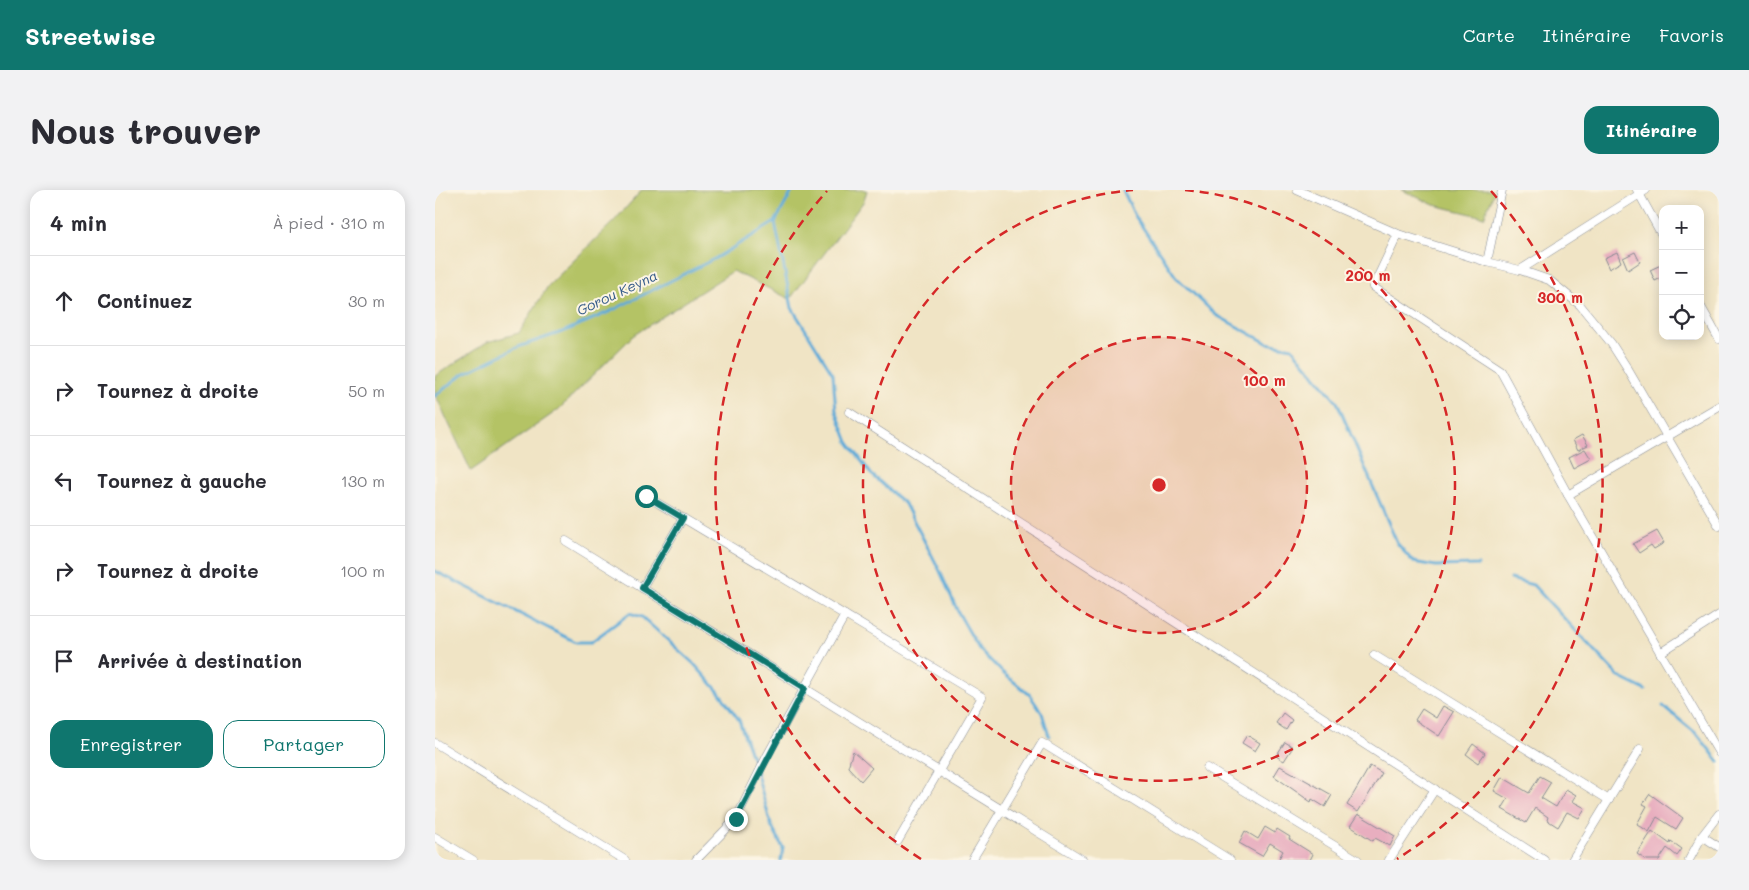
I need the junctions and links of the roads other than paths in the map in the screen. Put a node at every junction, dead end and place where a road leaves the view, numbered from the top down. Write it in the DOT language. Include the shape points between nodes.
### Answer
graph roads {
  1 [pos="1297,190"];
  2 [pos="1503,190"];
  3 [pos="1641,191"];
  4 [pos="1659,229"];
  5 [pos="1398,234"];
  6 [pos="1487,262"];
  7 [pos="1519,270"];
  8 [pos="1704,312"];
  9 [pos="1719,339"];
  10 [pos="1719,406"];
  11 [pos="849,412"];
  12 [pos="1667,437"];
  13 [pos="1568,495"];
  14 [pos="646,496"];
  15 [pos="683,518"];
  16 [pos="1718,522"];
  17 [pos="566,541"];
  18 [pos="642,588"];
  19 [pos="845,615"];
  20 [pos="1719,615"];
  21 [pos="1660,653"];
  22 [pos="1374,655"];
  23 [pos="805,688"];
  24 [pos="435,743"];
  25 [pos="1640,750"];
  26 [pos="1719,753"];
  27 [pos="1207,768"];
  28 [pos="939,771"];
  29 [pos="1435,789"];
  30 [pos="1609,800"];
  31 [pos="1002,810"];
  32 [pos="1719,814"];
  33 [pos="1702,836"];
  34 [pos="435,837"];
  35 [pos="898,841"];
  36 [pos="1719,847"];
  37 [pos="473,860"];
  38 [pos="625,860"];
  39 [pos="696,860"];
  40 [pos="972,860"];
  41 [pos="1083,860"];
  42 [pos="1230,860"];
  43 [pos="1358,860"];
  44 [pos="1389,860"];
  45 [pos="1545,860"];
  46 [pos="1572,860"];
  47 [pos="1689,860"];
  1 -- 5 [label="street"];
  2 -- 6 [label="street"];
  3 -- 4 [label="street"];
  3 -- 7 [label="street"];
  5 -- 6 [label="street"];
  5 -- 13 [label="street" via="1373,287 1500,370"];
  6 -- 7 [label="street"];
  7 -- 12 [label="street" via="1549,280 1581,305 1611,343"];
  8 -- 9 [label="street"];
  10 -- 12 [label="street"];
  11 -- 29 [label="street"];
  12 -- 13 [label="street"];
  12 -- 16 [label="street"];
  13 -- 21 [label="street"];
  14 -- 15 [label="street"];
  15 -- 18 [label="street"];
  15 -- 19 [label="street"];
  17 -- 18 [label="street"];
  18 -- 23 [label="street"];
  19 -- 23 [label="street"];
  19 -- 28 [label="street" via="982,697"];
  20 -- 21 [label="street"];
  21 -- 26 [label="street"];
  22 -- 30 [label="street"];
  23 -- 28 [label="street"];
  23 -- 39 [label="street" via="736,819"];
  24 -- 38 [label="street"];
  25 -- 30 [label="street"];
  27 -- 43 [label="street"];
  28 -- 31 [label="street"];
  28 -- 35 [label="street"];
  29 -- 44 [label="street"];
  29 -- 45 [label="street"];
  30 -- 46 [label="street"];
  31 -- 40 [label="street"];
  31 -- 41 [label="street"];
  31 -- 42 [label="street" via="1041,743"];
  32 -- 33 [label="street"];
  33 -- 36 [label="street"];
  33 -- 47 [label="street"];
  34 -- 37 [label="street"];
}
